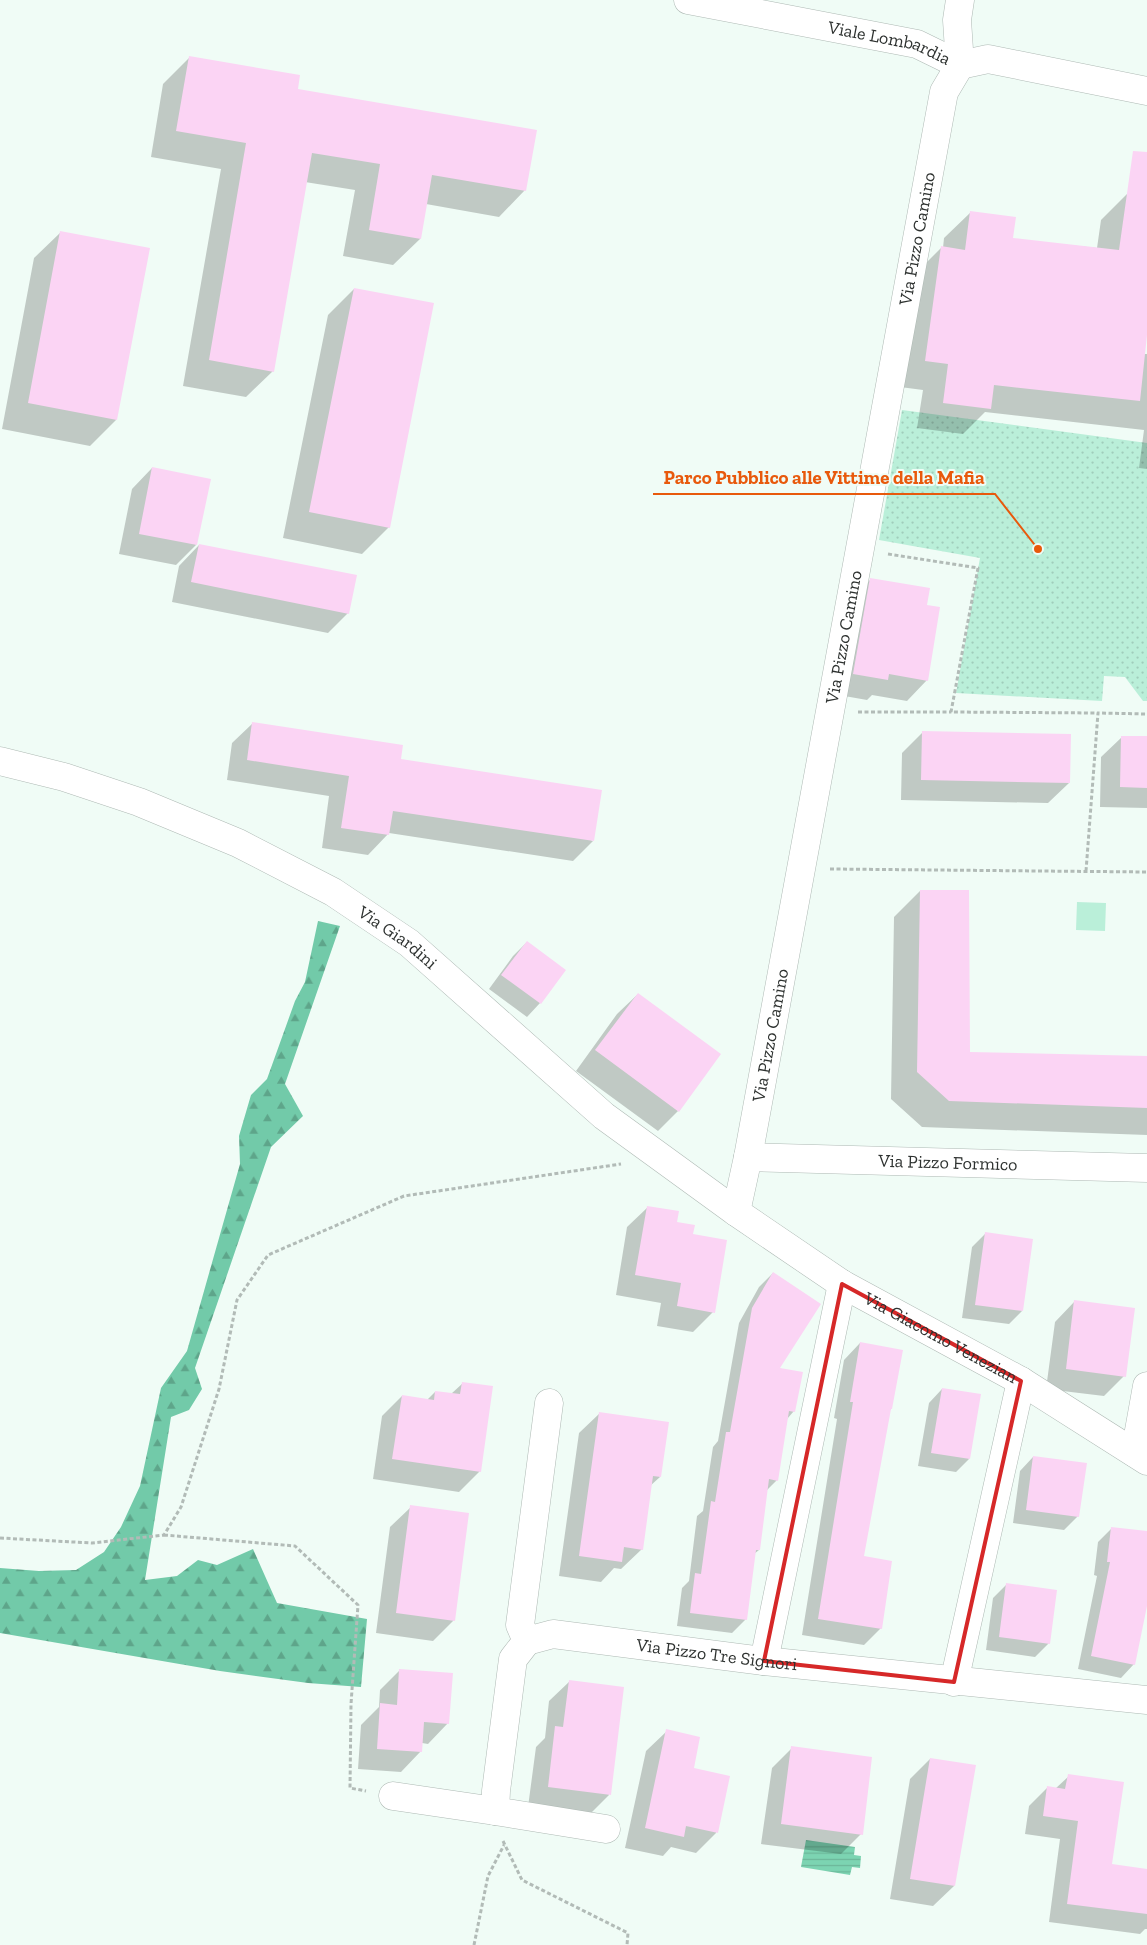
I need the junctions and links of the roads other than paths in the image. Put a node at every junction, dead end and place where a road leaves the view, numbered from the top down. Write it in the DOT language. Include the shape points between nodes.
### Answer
graph roads {
  1 [pos="688,0"];
  2 [pos="960,0"];
  3 [pos="960,65"];
  4 [pos="1147,91"];
  5 [pos="0,761"];
  6 [pos="748,1157"];
  7 [pos="1147,1168"];
  8 [pos="736,1212"];
  9 [pos="842,1284"];
  10 [pos="1022,1381"];
  11 [pos="1147,1386"];
  12 [pos="548,1403"];
  13 [pos="1141,1457"];
  14 [pos="527,1641"];
  15 [pos="764,1661"];
  16 [pos="954,1682"];
  17 [pos="1147,1700"];
  18 [pos="393,1796"];
  19 [pos="495,1811"];
  20 [pos="606,1829"];
  1 -- 3 [label="street, Viale Lombardia" via="917,44"];
  2 -- 3 [label="street" via="957,20"];
  3 -- 4 [label="street, Viale Lombardia" via="988,59"];
  3 -- 6 [label="street, Via Pizzo Camino" via="944,92"];
  5 -- 8 [label="street, Via Giardini" via="64,777 139,802 238,843 333,892 409,943 604,1116"];
  6 -- 7 [label="street, Via Pizzo Formico"];
  6 -- 8 [label="street, Via Pizzo Camino"];
  8 -- 9 [label="street, Via Giacomo Venezian"];
  9 -- 10 [label="street, Via Giacomo Venezian"];
  9 -- 15 [label="street"];
  10 -- 13 [label="street, Via Giacomo Venezian"];
  10 -- 16 [label="street"];
  11 -- 13 [label="street"];
  12 -- 14 [label="street" via="520,1625"];
  14 -- 15 [label="street, Via Pizzo Tre Signori" via="553,1634"];
  14 -- 19 [label="street" via="513,1659"];
  15 -- 16 [label="street, Via Pizzo Tre Signori"];
  16 -- 17 [label="street, Via Pizzo Tre Signori"];
  18 -- 19 [label="street"];
  19 -- 20 [label="street"];
}
